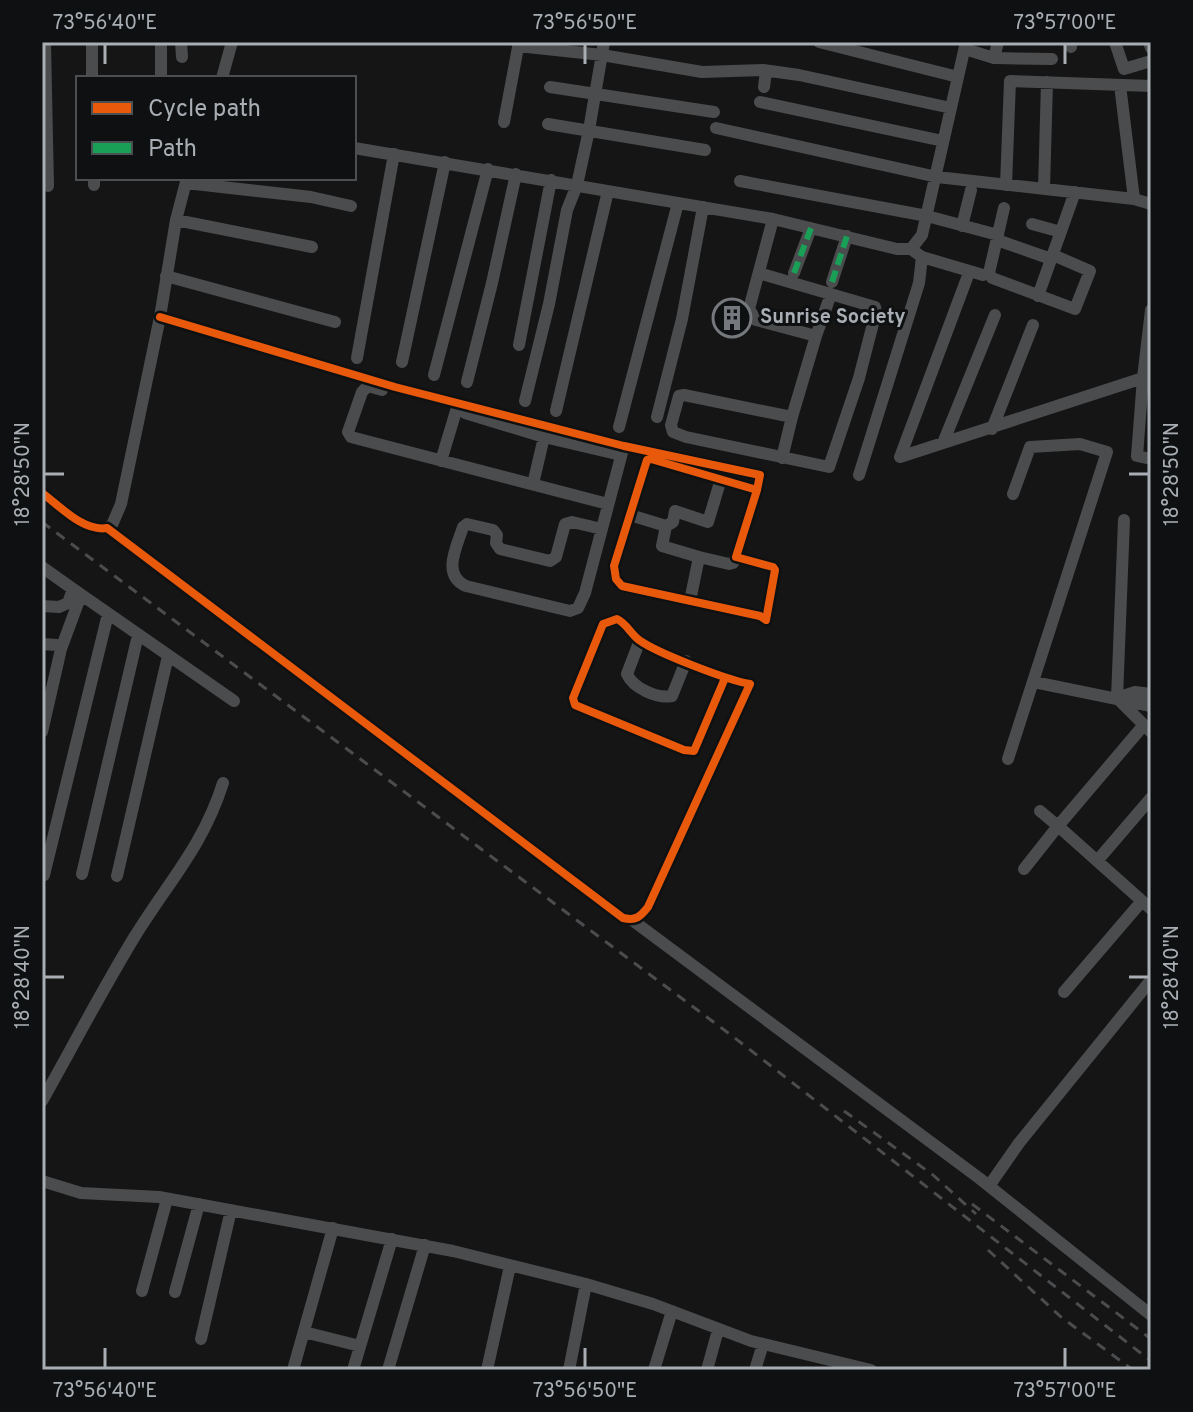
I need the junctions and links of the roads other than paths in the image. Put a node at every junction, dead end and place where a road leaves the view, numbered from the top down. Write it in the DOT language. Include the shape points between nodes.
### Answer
graph roads {
  1 [pos="45,42"];
  2 [pos="92,42"];
  3 [pos="161,42"];
  4 [pos="181,42"];
  5 [pos="232,42"];
  6 [pos="819,42"];
  7 [pos="998,42"];
  8 [pos="1115,42"];
  9 [pos="1149,42"];
  10 [pos="519,44"];
  11 [pos="965,46"];
  12 [pos="603,48"];
  13 [pos="1151,48"];
  14 [pos="182,57"];
  15 [pos="994,58"];
  16 [pos="1052,59"];
  17 [pos="1151,61"];
  18 [pos="766,71"];
  19 [pos="92,76"];
  20 [pos="161,76"];
  21 [pos="223,76"];
  22 [pos="958,77"];
  23 [pos="1047,82"];
  24 [pos="1120,85"];
  25 [pos="1151,86"];
  26 [pos="550,87"];
  27 [pos="764,87"];
  28 [pos="594,94"];
  29 [pos="760,102"];
  30 [pos="951,108"];
  31 [pos="714,112"];
  32 [pos="504,122"];
  33 [pos="548,124"];
  34 [pos="716,128"];
  35 [pos="589,130"];
  36 [pos="943,141"];
  37 [pos="356,148"];
  38 [pos="705,150"];
  39 [pos="394,154"];
  40 [pos="445,162"];
  41 [pos="488,169"];
  42 [pos="516,174"];
  43 [pos="937,177"];
  44 [pos="187,180"];
  45 [pos="551,180"];
  46 [pos="740,181"];
  47 [pos="577,185"];
  48 [pos="1006,185"];
  49 [pos="48,186"];
  50 [pos="1044,189"];
  51 [pos="971,190"];
  52 [pos="608,191"];
  53 [pos="1075,192"];
  54 [pos="1134,199"];
  55 [pos="678,203"];
  56 [pos="1151,204"];
  57 [pos="351,206"];
  58 [pos="703,207"];
  59 [pos="1004,208"];
  60 [pos="927,216"];
  61 [pos="773,219"];
  62 [pos="176,220"];
  63 [pos="1032,224"];
  64 [pos="962,226"];
  65 [pos="811,228"];
  66 [pos="1061,232"];
  67 [pos="847,236"];
  68 [pos="998,238"];
  69 [pos="312,247"];
  70 [pos="917,253"];
  71 [pos="1052,257"];
  72 [pos="759,273"];
  73 [pos="794,273"];
  74 [pos="983,275"];
  75 [pos="166,276"];
  76 [pos="967,278"];
  77 [pos="832,288"];
  78 [pos="1038,296"];
  79 [pos="1151,310"];
  80 [pos="995,315"];
  81 [pos="160,317"];
  82 [pos="335,322"];
  83 [pos="1033,325"];
  84 [pos="816,336"];
  85 [pos="519,345"];
  86 [pos="357,358"];
  87 [pos="402,362"];
  88 [pos="434,375"];
  89 [pos="1143,378"];
  90 [pos="467,382"];
  91 [pos="378,385"];
  92 [pos="525,401"];
  93 [pos="456,411"];
  94 [pos="556,411"];
  95 [pos="657,417"];
  96 [pos="792,417"];
  97 [pos="619,427"];
  98 [pos="992,429"];
  99 [pos="544,437"];
  100 [pos="943,443"];
  101 [pos="622,450"];
  102 [pos="782,458"];
  103 [pos="1151,459"];
  104 [pos="441,461"];
  105 [pos="859,475"];
  106 [pos="721,479"];
  107 [pos="533,484"];
  108 [pos="757,490"];
  109 [pos="42,493"];
  110 [pos="1013,494"];
  111 [pos="608,504"];
  112 [pos="630,515"];
  113 [pos="1124,520"];
  114 [pos="666,526"];
  115 [pos="107,528"];
  116 [pos="602,529"];
  117 [pos="699,557"];
  118 [pos="736,557"];
  119 [pos="42,567"];
  120 [pos="77,592"];
  121 [pos="690,601"];
  122 [pos="42,606"];
  123 [pos="108,614"];
  124 [pos="138,635"];
  125 [pos="640,640"];
  126 [pos="42,644"];
  127 [pos="61,649"];
  128 [pos="168,656"];
  129 [pos="686,661"];
  130 [pos="725,678"];
  131 [pos="1034,682"];
  132 [pos="1151,694"];
  133 [pos="1117,698"];
  134 [pos="234,701"];
  135 [pos="1151,706"];
  136 [pos="1147,729"];
  137 [pos="42,732"];
  138 [pos="1008,759"];
  139 [pos="223,783"];
  140 [pos="1151,798"];
  141 [pos="1040,811"];
  142 [pos="1058,826"];
  143 [pos="1097,861"];
  144 [pos="1024,869"];
  145 [pos="82,874"];
  146 [pos="44,875"];
  147 [pos="117,876"];
  148 [pos="1146,905"];
  149 [pos="632,920"];
  150 [pos="1151,980"];
  151 [pos="1064,992"];
  152 [pos="42,1101"];
  153 [pos="42,1181"];
  154 [pos="989,1186"];
  155 [pos="167,1199"];
  156 [pos="199,1204"];
  157 [pos="231,1210"];
  158 [pos="333,1228"];
  159 [pos="392,1239"];
  160 [pos="425,1245"];
  161 [pos="510,1266"];
  162 [pos="586,1284"];
  163 [pos="142,1291"];
  164 [pos="175,1292"];
  165 [pos="672,1311"];
  166 [pos="1151,1315"];
  167 [pos="718,1330"];
  168 [pos="304,1332"];
  169 [pos="201,1339"];
  170 [pos="763,1344"];
  171 [pos="360,1346"];
  172 [pos="815,1356"];
  173 [pos="293,1370"];
  174 [pos="353,1370"];
  175 [pos="388,1370"];
  176 [pos="487,1370"];
  177 [pos="569,1370"];
  178 [pos="654,1370"];
  179 [pos="707,1370"];
  180 [pos="755,1370"];
  181 [pos="810,1370"];
  182 [pos="871,1370"];
  1 -- 49 [label="street"];
  2 -- 19 [label="street"];
  3 -- 20 [label="street"];
  4 -- 14 [label="street"];
  5 -- 21 [label="street"];
  6 -- 22 [label="street"];
  7 -- 15 [label="street"];
  8 -- 17 [label="street" via="1124,69"];
  9 -- 13 [label="street"];
  10 -- 12 [label="street"];
  10 -- 32 [label="street"];
  11 -- 15 [label="street"];
  11 -- 22 [label="street"];
  12 -- 18 [label="street" via="702,72"];
  12 -- 28 [label="street"];
  15 -- 16 [label="street"];
  18 -- 27 [label="street"];
  18 -- 30 [label="street"];
  22 -- 30 [label="street"];
  23 -- 24 [label="street"];
  23 -- 48 [label="street" via="1010,81"];
  23 -- 50 [label="street"];
  24 -- 25 [label="street"];
  24 -- 54 [label="street"];
  26 -- 28 [label="street"];
  28 -- 31 [label="street"];
  28 -- 35 [label="street"];
  29 -- 36 [label="street"];
  30 -- 36 [label="street"];
  33 -- 35 [label="street"];
  34 -- 43 [label="street"];
  35 -- 38 [label="street"];
  35 -- 47 [label="street"];
  36 -- 43 [label="street"];
  37 -- 39 [label="street"];
  39 -- 40 [label="street"];
  39 -- 86 [label="street"];
  40 -- 41 [label="street"];
  40 -- 87 [label="street"];
  41 -- 42 [label="street"];
  41 -- 88 [label="street"];
  42 -- 45 [label="street"];
  42 -- 90 [label="street"];
  43 -- 48 [label="street"];
  43 -- 60 [label="street"];
  44 -- 57 [label="street"];
  44 -- 62 [label="street"];
  45 -- 47 [label="street"];
  45 -- 85 [label="street"];
  46 -- 60 [label="street"];
  47 -- 52 [label="street"];
  47 -- 92 [label="street"];
  48 -- 50 [label="street"];
  50 -- 53 [label="street"];
  51 -- 64 [label="street"];
  52 -- 55 [label="street"];
  52 -- 94 [label="street"];
  53 -- 54 [label="street"];
  53 -- 66 [label="street"];
  54 -- 56 [label="street"];
  55 -- 58 [label="street"];
  55 -- 97 [label="street"];
  58 -- 61 [label="street"];
  58 -- 95 [label="street"];
  59 -- 68 [label="street"];
  60 -- 64 [label="street"];
  60 -- 70 [label="street"];
  61 -- 65 [label="street"];
  61 -- 72 [label="street"];
  62 -- 69 [label="street"];
  62 -- 75 [label="street"];
  63 -- 66 [label="street"];
  64 -- 68 [label="street"];
  65 -- 67 [label="street"];
  65 -- 73 [label="street"];
  66 -- 71 [label="street"];
  67 -- 70 [label="street"];
  67 -- 77 [label="street"];
  68 -- 71 [label="street"];
  68 -- 78 [label="street" via="990,276"];
  70 -- 74 [label="street"];
  70 -- 105 [label="street" via="919,283"];
  71 -- 78 [label="street"];
  71 -- 78 [label="street" via="1090,273 1076,308"];
  72 -- 77 [label="street"];
  72 -- 84 [label="street" via="749,309 756,320"];
  75 -- 81 [label="street"];
  75 -- 82 [label="street"];
  76 -- 100 [label="street" via="900,457"];
  77 -- 84 [label="street"];
  77 -- 102 [label="street" via="875,307 859,378 829,467"];
  79 -- 89 [label="street"];
  80 -- 100 [label="street"];
  81 -- 91 [label="street"];
  81 -- 115 [label="street" via="121,504"];
  83 -- 98 [label="street"];
  84 -- 96 [label="street"];
  89 -- 98 [label="street"];
  89 -- 103 [label="street" via="1137,456"];
  91 -- 93 [label="street"];
  91 -- 101 [label="street"];
  91 -- 104 [label="street" via="362,392 348,432 351,437"];
  93 -- 99 [label="street"];
  93 -- 104 [label="street"];
  96 -- 102 [label="street"];
  96 -- 102 [label="street" via="684,395 675,408 673,432"];
  98 -- 100 [label="street"];
  99 -- 101 [label="street"];
  99 -- 107 [label="street"];
  101 -- 108 [label="street" via="756,473"];
  101 -- 111 [label="street"];
  104 -- 107 [label="street"];
  106 -- 108 [label="street"];
  106 -- 112 [label="street" via="651,459 644,466"];
  106 -- 114 [label="street" via="708,522 675,511"];
  107 -- 111 [label="street"];
  108 -- 118 [label="street"];
  109 -- 115 [label="street" via="84,524"];
  110 -- 131 [label="street" via="1030,447 1080,444 1107,452"];
  111 -- 116 [label="street"];
  112 -- 114 [label="street"];
  112 -- 121 [label="street" via="614,566 618,583"];
  113 -- 133 [label="street"];
  114 -- 117 [label="street" via="662,546"];
  115 -- 149 [label="street" via="593,898"];
  116 -- 116 [label="street" via="585,593 574,611 466,586 453,574 453,557 467,524 493,530 500,549 550,561 556,557 565,524"];
  117 -- 118 [label="street" via="729,564"];
  117 -- 121 [label="street"];
  118 -- 121 [label="street" via="775,570 766,620"];
  119 -- 120 [label="street"];
  120 -- 122 [label="street" via="64,606"];
  120 -- 123 [label="street"];
  120 -- 127 [label="street"];
  123 -- 124 [label="street"];
  123 -- 146 [label="street"];
  124 -- 128 [label="street"];
  124 -- 145 [label="street"];
  125 -- 129 [label="street"];
  125 -- 129 [label="street" via="627,674 642,689 672,696"];
  125 -- 130 [label="street" via="617,619 603,624 573,698 575,705 694,751"];
  126 -- 127 [label="street"];
  127 -- 137 [label="street"];
  128 -- 134 [label="street"];
  128 -- 147 [label="street"];
  129 -- 130 [label="street"];
  130 -- 149 [label="street" via="750,684 654,894 641,916"];
  131 -- 133 [label="street"];
  131 -- 138 [label="street"];
  132 -- 133 [label="street"];
  133 -- 135 [label="street"];
  133 -- 136 [label="street"];
  136 -- 142 [label="street"];
  139 -- 152 [label="street" via="198,844 135,937"];
  140 -- 143 [label="street"];
  141 -- 142 [label="street"];
  142 -- 143 [label="street"];
  142 -- 144 [label="street"];
  143 -- 148 [label="street"];
  148 -- 151 [label="street"];
  149 -- 154 [label="street"];
  150 -- 154 [label="street"];
  153 -- 155 [label="street" via="81,1193"];
  154 -- 166 [label="street"];
  155 -- 156 [label="street"];
  155 -- 163 [label="street"];
  156 -- 157 [label="street"];
  156 -- 164 [label="street"];
  157 -- 158 [label="street"];
  157 -- 169 [label="street"];
  158 -- 159 [label="street"];
  158 -- 168 [label="street"];
  159 -- 160 [label="street"];
  159 -- 171 [label="street"];
  160 -- 161 [label="street"];
  160 -- 175 [label="street"];
  161 -- 162 [label="street"];
  161 -- 176 [label="street"];
  162 -- 165 [label="street"];
  162 -- 177 [label="street"];
  165 -- 167 [label="street"];
  165 -- 178 [label="street"];
  167 -- 170 [label="street"];
  167 -- 179 [label="street"];
  168 -- 171 [label="street"];
  168 -- 173 [label="street"];
  170 -- 172 [label="street"];
  170 -- 180 [label="street"];
  171 -- 174 [label="street"];
  172 -- 181 [label="street"];
  172 -- 182 [label="street"];
}
